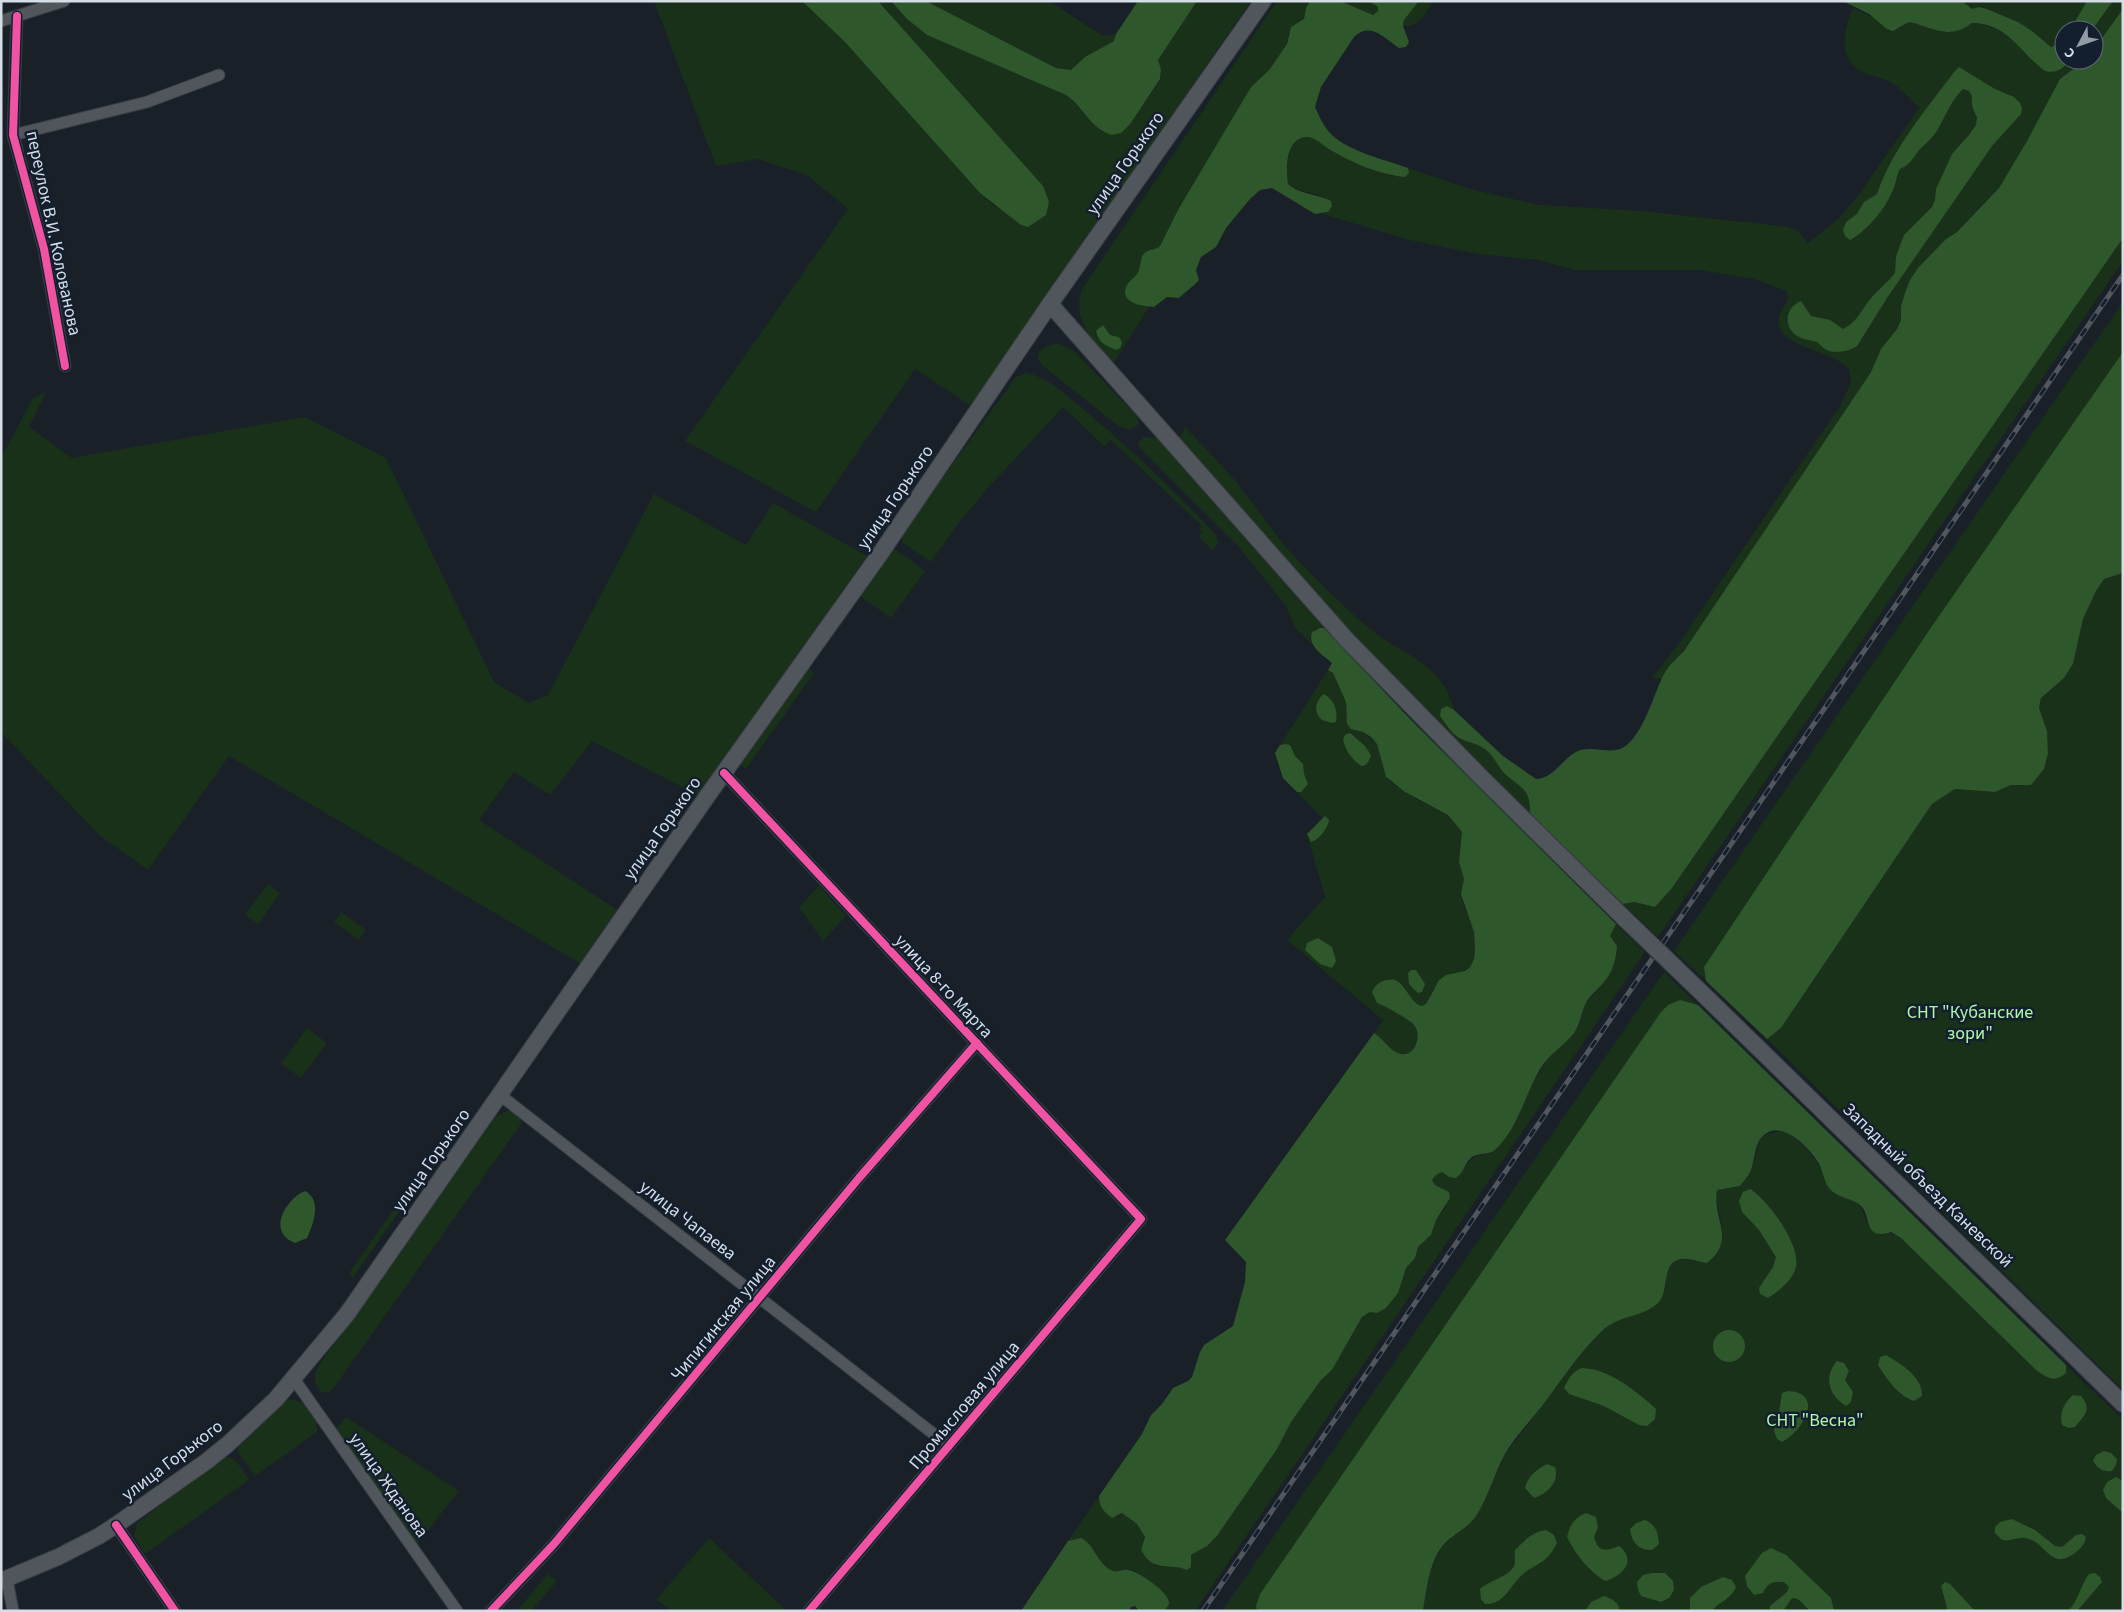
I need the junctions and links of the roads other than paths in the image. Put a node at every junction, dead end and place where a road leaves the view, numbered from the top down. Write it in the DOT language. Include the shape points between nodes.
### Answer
graph roads {
  1 [pos="64,1"];
  2 [pos="1263,1"];
  3 [pos="16,16"];
  4 [pos="1,21"];
  5 [pos="219,75"];
  6 [pos="13,135"];
  7 [pos="1050,304"];
  8 [pos="65,366"];
  9 [pos="724,773"];
  10 [pos="977,1043"];
  11 [pos="500,1096"];
  12 [pos="1141,1219"];
  13 [pos="759,1298"];
  14 [pos="294,1379"];
  15 [pos="2123,1404"];
  16 [pos="949,1446"];
  17 [pos="116,1526"];
  18 [pos="4,1580"];
  19 [pos="12,1611"];
  20 [pos="175,1611"];
  21 [pos="457,1611"];
  22 [pos="491,1611"];
  23 [pos="809,1611"];
  1 -- 3 [label="street"];
  2 -- 7 [label="main road, улица Горького"];
  3 -- 4 [label="street"];
  3 -- 6 [label="street, переулок В.И. Колованова"];
  5 -- 6 [label="street" via="147,102"];
  6 -- 8 [label="street, переулок В.И. Колованова" via="44,249"];
  7 -- 9 [label="main road, улица Горького" via="880,554"];
  7 -- 15 [label="main road, Западный объезд Каневской, bridge" via="1346,639 1419,715"];
  9 -- 10 [label="street, улица 8-го Марта"];
  9 -- 11 [label="main road, улица Горького"];
  10 -- 12 [label="street, улица 8-го Марта"];
  10 -- 13 [label="street, Чипигинская улица"];
  11 -- 13 [label="street, улица Чапаева"];
  11 -- 14 [label="main road, улица Горького" via="347,1314"];
  12 -- 16 [label="street, Промысловая улица"];
  13 -- 16 [label="street, улица Чапаева"];
  13 -- 22 [label="street, Чипигинская улица" via="554,1544"];
  14 -- 17 [label="main road, улица Горького" via="228,1444"];
  14 -- 21 [label="street, улица Жданова"];
  16 -- 23 [label="street, Промысловая улица"];
  17 -- 18 [label="main road, улица Горького" via="58,1557"];
  17 -- 20 [label="street"];
  18 -- 19 [label="street"];
}
